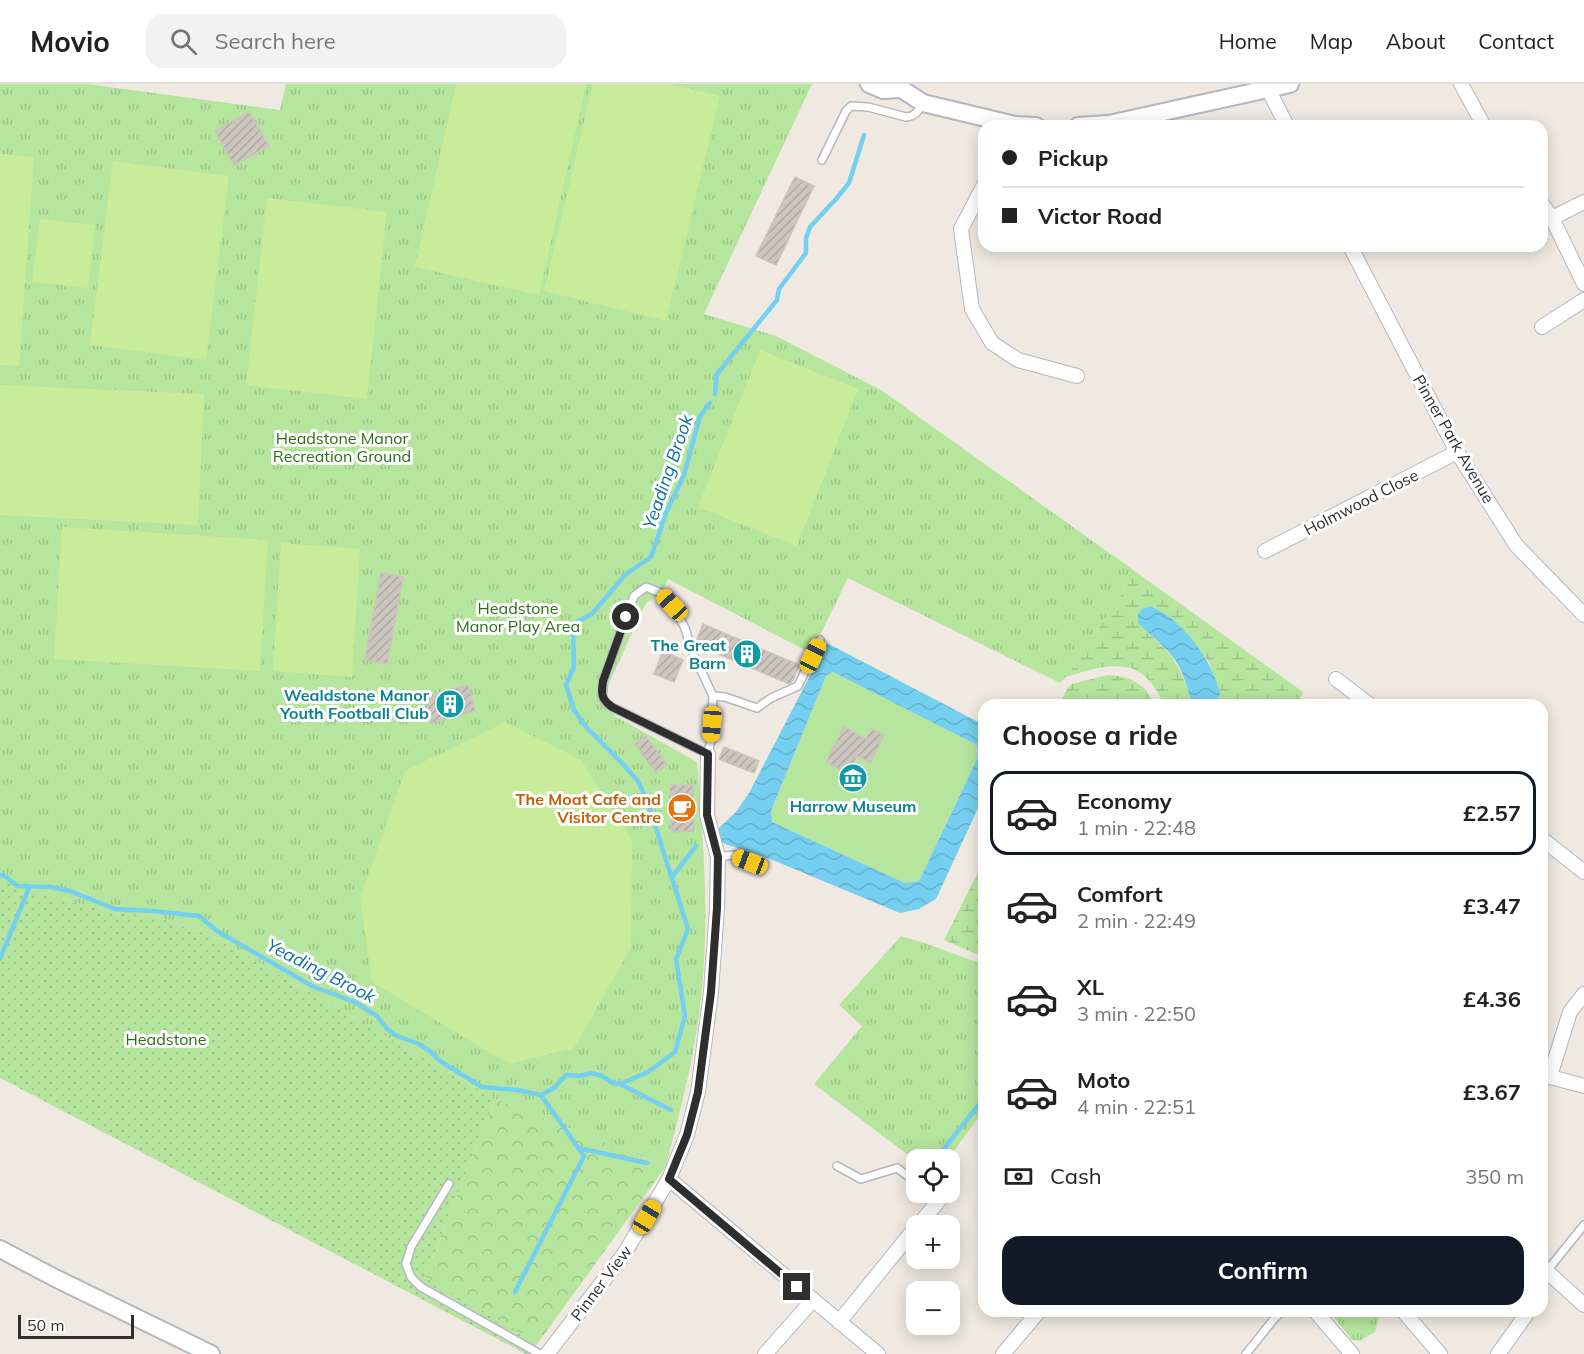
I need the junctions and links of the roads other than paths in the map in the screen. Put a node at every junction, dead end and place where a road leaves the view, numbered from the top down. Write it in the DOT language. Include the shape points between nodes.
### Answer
graph roads {
  1 [pos="869,84"];
  2 [pos="1290,84"];
  3 [pos="1461,84"];
  4 [pos="896,85"];
  5 [pos="1268,89"];
  6 [pos="923,103"];
  7 [pos="994,120"];
  8 [pos="1127,120"];
  9 [pos="1284,120"];
  10 [pos="1481,120"];
  11 [pos="822,160"];
  12 [pos="978,196"];
  13 [pos="1584,201"];
  14 [pos="1548,212"];
  15 [pos="1552,218"];
  16 [pos="1353,252"];
  17 [pos="1584,284"];
  18 [pos="1584,300"];
  19 [pos="1542,327"];
  20 [pos="1077,376"];
  21 [pos="1457,452"];
  22 [pos="1265,552"];
  23 [pos="1584,615"];
  24 [pos="820,640"];
  25 [pos="1336,679"];
  26 [pos="713,696"];
  27 [pos="1362,699"];
  28 [pos="708,754"];
  29 [pos="1548,844"];
  30 [pos="718,857"];
  31 [pos="750,862"];
  32 [pos="1584,872"];
  33 [pos="1584,994"];
  34 [pos="1548,1070"];
  35 [pos="1548,1076"];
  36 [pos="1584,1086"];
  37 [pos="837,1166"];
  38 [pos="906,1175"];
  39 [pos="669,1179"];
  40 [pos="449,1184"];
  41 [pos="1584,1225"];
  42 [pos="906,1240"];
  43 [pos="0,1249"];
  44 [pos="1548,1266"];
  45 [pos="1548,1272"];
  46 [pos="813,1300"];
  47 [pos="1584,1305"];
  48 [pos="1034,1317"];
  49 [pos="1276,1317"];
  50 [pos="1320,1317"];
  51 [pos="1408,1317"];
  52 [pos="1525,1317"];
  53 [pos="839,1322"];
  54 [pos="211,1354"];
  55 [pos="540,1354"];
  56 [pos="547,1354"];
  57 [pos="765,1354"];
  58 [pos="878,1354"];
  59 [pos="1003,1354"];
  60 [pos="1246,1354"];
  61 [pos="1352,1354"];
  62 [pos="1440,1354"];
  63 [pos="1498,1354"];
  1 -- 4 [label="street" via="883,90 900,89"];
  2 -- 5 [label="street"];
  3 -- 10 [label="street"];
  4 -- 6 [label="street"];
  5 -- 8 [label="street"];
  5 -- 9 [label="street"];
  6 -- 7 [label="street"];
  6 -- 11 [label="lane" via="918,113 906,117 851,106"];
  12 -- 20 [label="street" via="961,229 972,309 992,343 1018,360"];
  13 -- 15 [label="street"];
  14 -- 15 [label="street"];
  15 -- 17 [label="street"];
  16 -- 21 [label="street, Pinner Park Avenue"];
  18 -- 19 [label="street"];
  21 -- 22 [label="street, Holmwood Close"];
  21 -- 23 [label="street, Pinner Park Avenue" via="1516,545"];
  24 -- 26 [label="lane" via="798,686 757,708"];
  25 -- 27 [label="street"];
  26 -- 28 [label="lane"];
  26 -- 28 [label="lane" via="672,605 661,593 646,586 637,592 603,681 605,702"];
  28 -- 30 [label="street, Pinner View" via="707,815"];
  29 -- 32 [label="street"];
  30 -- 31 [label="lane" via="733,855"];
  30 -- 39 [label="street, Pinner View" via="711,992 698,1092 687,1135"];
  33 -- 34 [label="street" via="1570,1012"];
  35 -- 36 [label="street"];
  37 -- 38 [label="lane" via="861,1179 897,1168"];
  39 -- 46 [label="street"];
  39 -- 56 [label="street, Pinner View" via="624,1254"];
  40 -- 55 [label="lane" via="411,1247 406,1264 411,1277 421,1287"];
  41 -- 44 [label="lane"];
  42 -- 53 [label="street"];
  43 -- 54 [label="street"];
  45 -- 47 [label="street"];
  46 -- 53 [label="street"];
  46 -- 57 [label="street"];
  48 -- 59 [label="street"];
  49 -- 60 [label="lane"];
  50 -- 61 [label="street"];
  51 -- 62 [label="street"];
  52 -- 63 [label="street"];
  53 -- 58 [label="street"];
}
